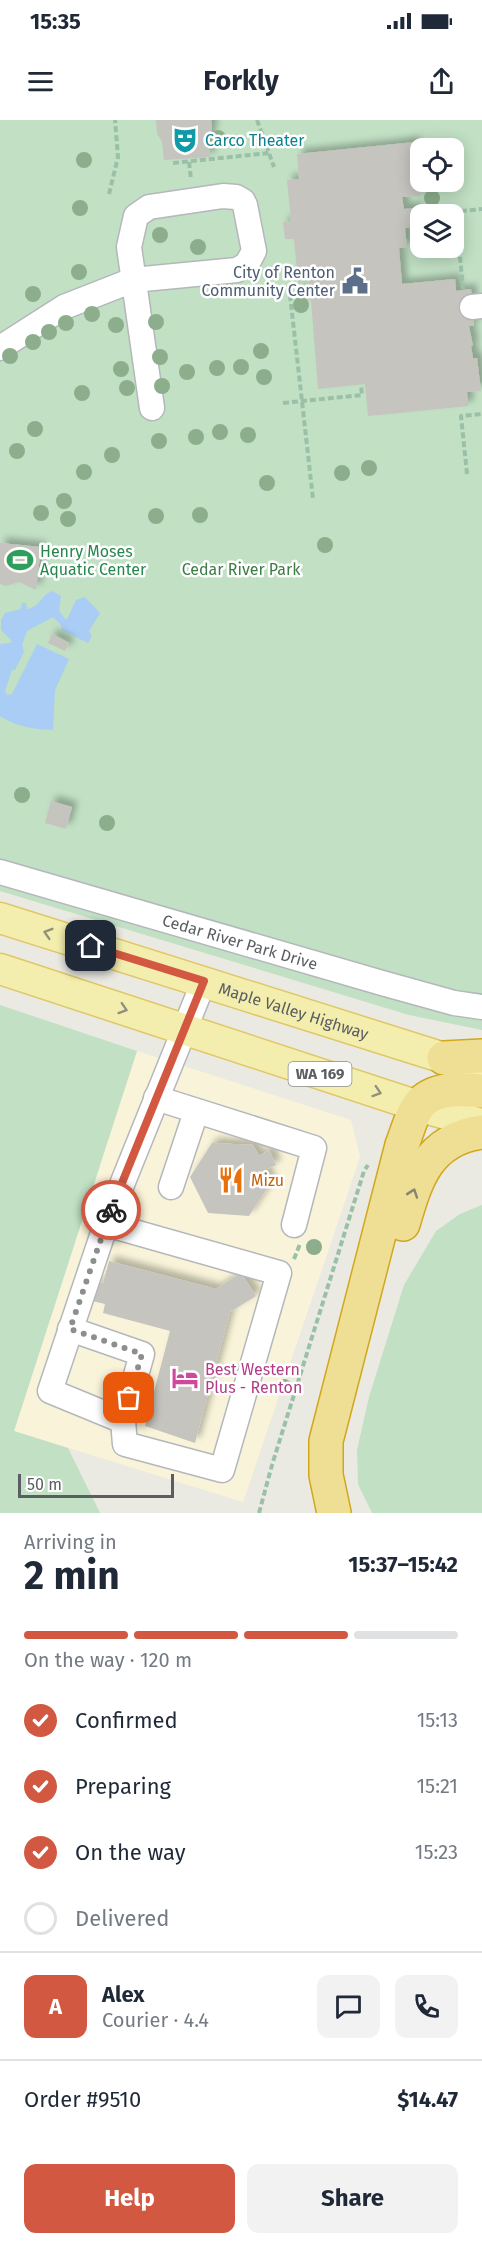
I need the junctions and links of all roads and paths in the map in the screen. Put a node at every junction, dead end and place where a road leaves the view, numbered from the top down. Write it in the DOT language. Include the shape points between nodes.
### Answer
graph roads {
  1 [pos="115,120"];
  2 [pos="256,120"];
  3 [pos="269,153"];
  4 [pos="189,162"];
  5 [pos="173,163"];
  6 [pos="274,167"];
  7 [pos="191,180"];
  8 [pos="109,194"];
  9 [pos="482,209"];
  10 [pos="464,211"];
  11 [pos="464,256"];
  12 [pos="133,280"];
  13 [pos="290,295"];
  14 [pos="472,301"];
  15 [pos="0,348"];
  16 [pos="361,385"];
  17 [pos="302,401"];
  18 [pos="283,403"];
  19 [pos="152,408"];
  20 [pos="482,414"];
  21 [pos="467,474"];
  22 [pos="313,499"];
  23 [pos="0,872"];
  24 [pos="0,918"];
  25 [pos="0,969"];
  26 [pos="204,981"];
  27 [pos="482,1007"];
  28 [pos="186,1030"];
  29 [pos="482,1056"];
  30 [pos="444,1058"];
  31 [pos="482,1074"];
  32 [pos="482,1091"];
  33 [pos="156,1098"];
  34 [pos="418,1106"];
  35 [pos="196,1112"];
  36 [pos="482,1124"];
  37 [pos="482,1132"];
  38 [pos="369,1163"];
  39 [pos="171,1187"];
  40 [pos="106,1224"];
  41 [pos="294,1225"];
  42 [pos="70,1329"];
  43 [pos="123,1421"];
  44 [pos="259,1513"];
  45 [pos="334,1513"];
  46 [pos="355,1513"];
  1 -- 8 [label="path" via="118,157"];
  2 -- 3 [label="path"];
  3 -- 4 [label="path"];
  3 -- 6 [label="path"];
  4 -- 5 [label="path"];
  4 -- 7 [label="path"];
  9 -- 10 [label="path"];
  11 -- 14 [label="path"];
  12 -- 12 [label="lane" via="237,270 247,264 254,251 243,201 223,196 203,198 149,207 136,216 129,247"];
  12 -- 15 [label="lane" via="64,308"];
  12 -- 19 [label="lane"];
  13 -- 17 [label="path"];
  16 -- 17 [label="path" via="362,395"];
  17 -- 18 [label="path"];
  17 -- 22 [label="path"];
  20 -- 21 [label="path" via="461,416"];
  23 -- 27 [label="lane, Cedar River Park Drive" via="382,983"];
  26 -- 24 [label="main road, Maple Valley Highway, one-way"];
  25 -- 28 [label="main road, WA 169, one-way"];
  26 -- 28 [label="lane"];
  26 -- 30 [label="main road, Maple Valley Highway"];
  28 -- 33 [label="lane"];
  28 -- 34 [label="main road, WA 169, one-way"];
  29 -- 30 [label="highway"];
  30 -- 31 [label="main road, Maple Valley Highway"];
  32 -- 34 [label="highway" via="433,1094"];
  33 -- 35 [label="lane"];
  33 -- 40 [label="lane"];
  34 -- 36 [label="main road, WA 169"];
  34 -- 45 [label="highway" via="402,1145 326,1441 326,1475"];
  35 -- 39 [label="lane"];
  35 -- 41 [label="lane" via="314,1148"];
  46 -- 37 [label="highway, one-way" via="343,1464 349,1411 412,1192 431,1157 455,1139"];
  38 -- 44 [label="path"];
  40 -- 42 [label="lane"];
  40 -- 43 [label="lane" via="279,1273 222,1470 125,1444"];
  42 -- 43 [label="lane" via="50,1391"];
  42 -- 43 [label="lane" via="142,1354"];
}
